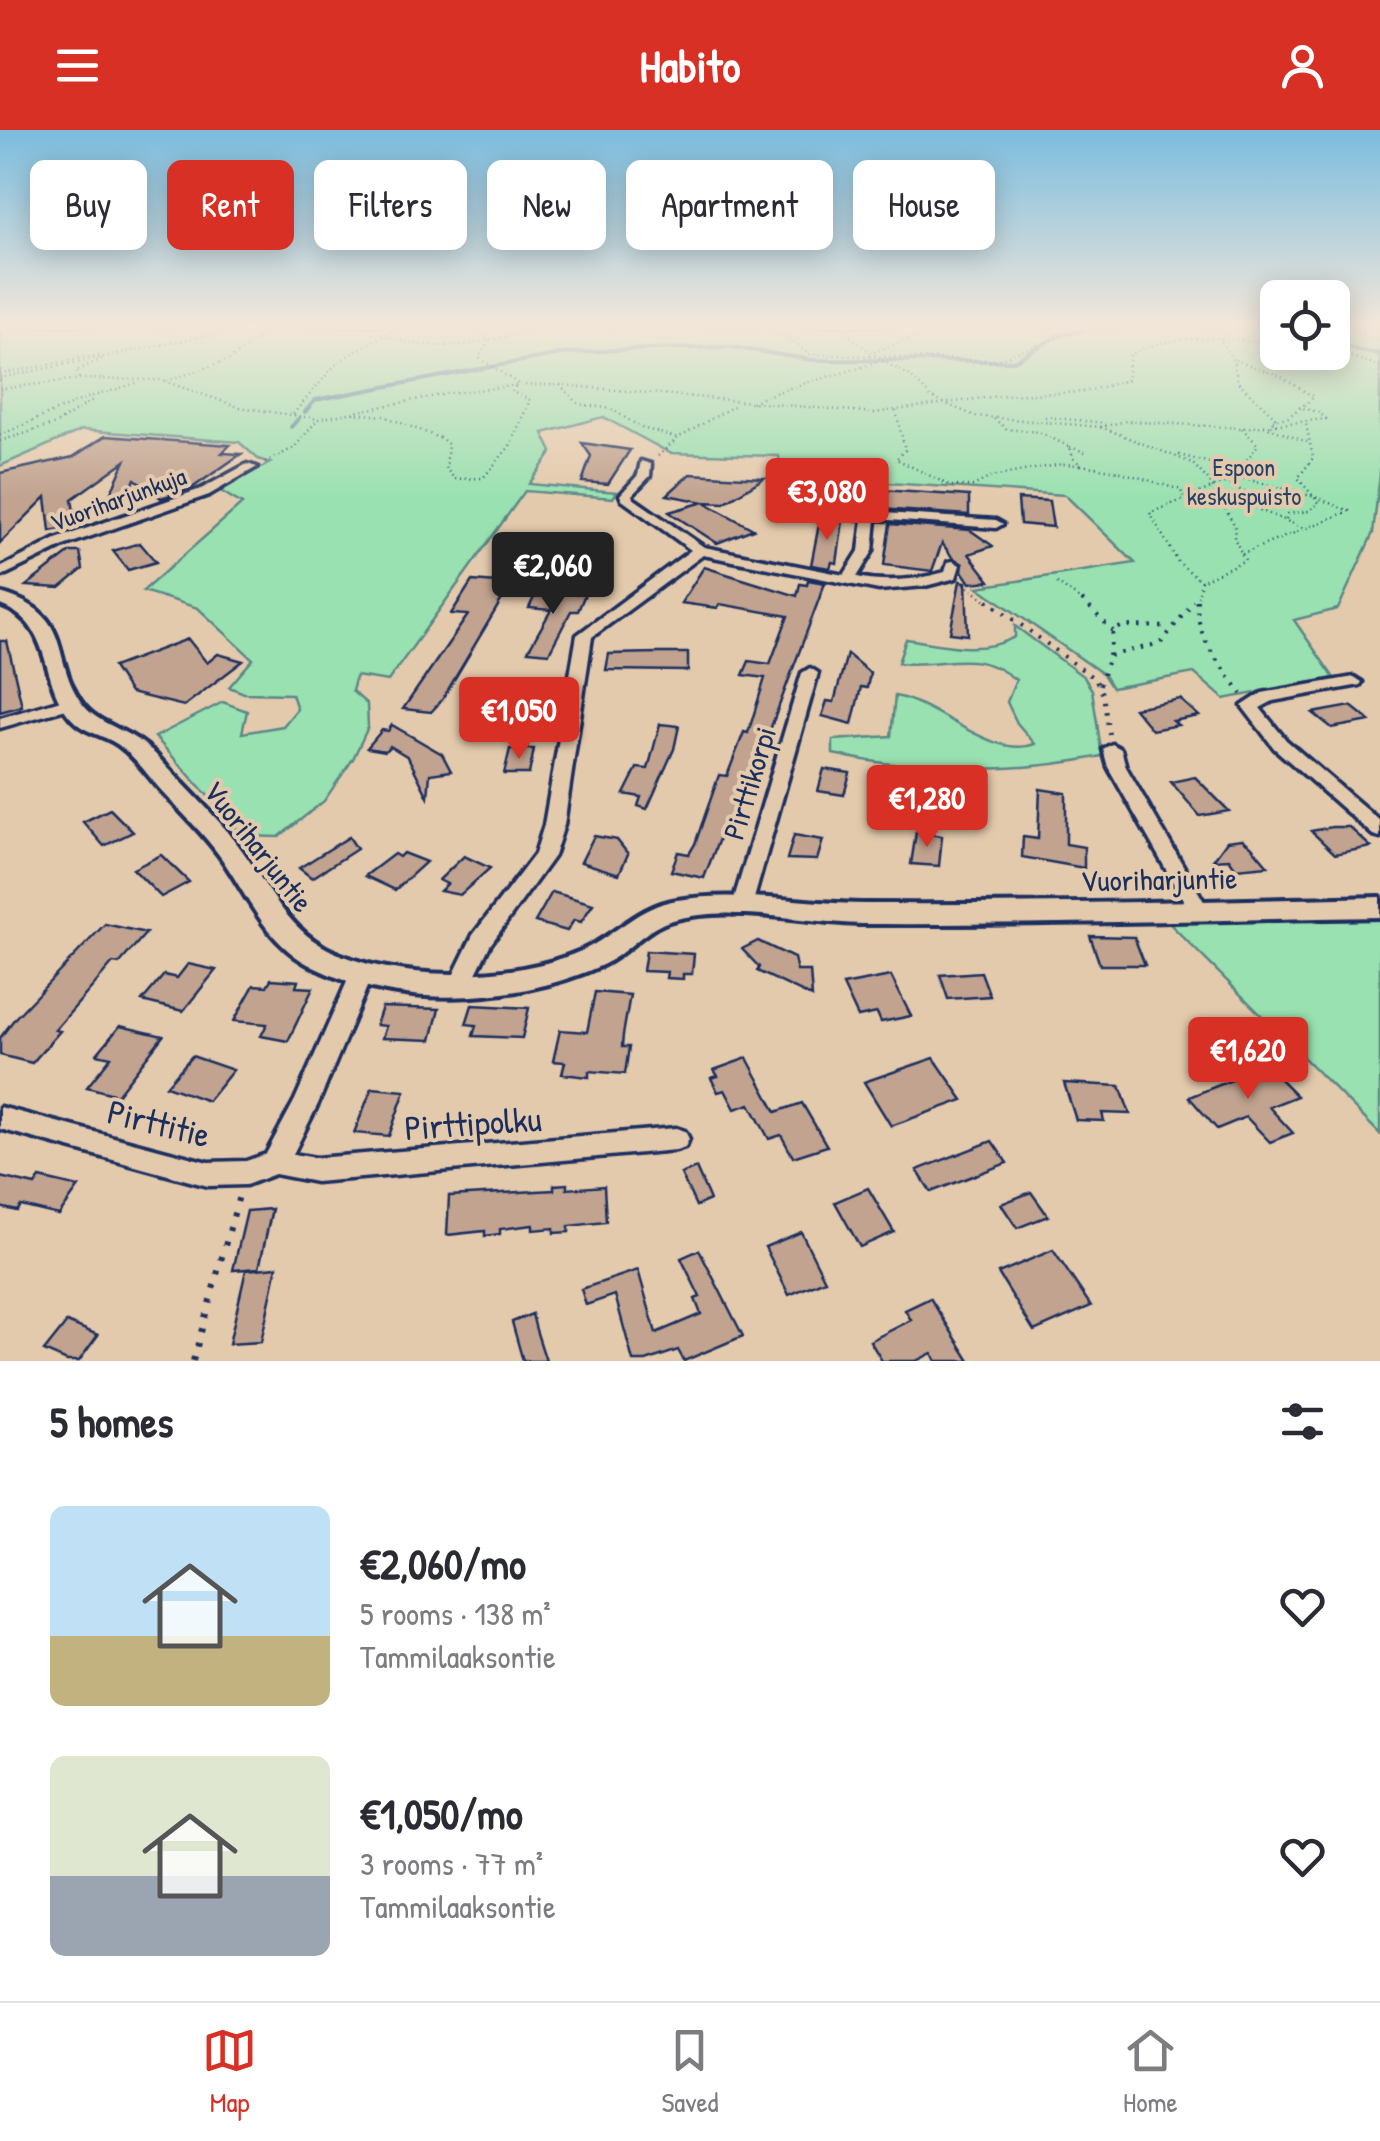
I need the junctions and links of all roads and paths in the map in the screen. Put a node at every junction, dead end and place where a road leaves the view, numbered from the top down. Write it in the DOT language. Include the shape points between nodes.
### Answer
graph roads {
  1 [pos="36,384"];
  2 [pos="133,384"];
  3 [pos="174,384"];
  4 [pos="314,384"];
  5 [pos="798,384"];
  6 [pos="918,384"];
  7 [pos="1118,384"];
  8 [pos="1241,384"];
  9 [pos="1294,384"];
  10 [pos="518,385"];
  11 [pos="560,385"];
  12 [pos="0,389"];
  13 [pos="96,397"];
  14 [pos="739,403"];
  15 [pos="747,404"];
  16 [pos="947,404"];
  17 [pos="1299,407"];
  18 [pos="896,411"];
  19 [pos="348,413"];
  20 [pos="293,414"];
  21 [pos="992,418"];
  22 [pos="1030,418"];
  23 [pos="318,419"];
  24 [pos="1272,422"];
  25 [pos="1106,424"];
  26 [pos="1306,424"];
  27 [pos="1264,426"];
  28 [pos="1101,428"];
  29 [pos="1242,428"];
  30 [pos="0,435"];
  31 [pos="678,438"];
  32 [pos="1307,442"];
  33 [pos="0,444"];
  34 [pos="1070,448"];
  35 [pos="1085,452"];
  36 [pos="1169,453"];
  37 [pos="645,464"];
  38 [pos="1082,465"];
  39 [pos="251,467"];
  40 [pos="1239,470"];
  41 [pos="1234,476"];
  42 [pos="1225,483"];
  43 [pos="1211,488"];
  44 [pos="1183,497"];
  45 [pos="1315,497"];
  46 [pos="825,512"];
  47 [pos="870,516"];
  48 [pos="1286,519"];
  49 [pos="996,524"];
  50 [pos="1306,530"];
  51 [pos="700,550"];
  52 [pos="1242,554"];
  53 [pos="952,570"];
  54 [pos="0,573"];
  55 [pos="848,580"];
  56 [pos="1200,581"];
  57 [pos="1057,583"];
  58 [pos="0,599"];
  59 [pos="1194,601"];
  60 [pos="1170,626"];
  61 [pos="1113,631"];
  62 [pos="1108,656"];
  63 [pos="810,673"];
  64 [pos="1354,682"];
  65 [pos="1100,685"];
  66 [pos="71,702"];
  67 [pos="1250,706"];
  68 [pos="0,723"];
  69 [pos="1112,749"];
  70 [pos="1380,831"];
  71 [pos="1380,906"];
  72 [pos="742,910"];
  73 [pos="1200,912"];
  74 [pos="361,975"];
  75 [pos="462,982"];
  76 [pos="0,1118"];
  77 [pos="676,1139"];
  78 [pos="275,1162"];
  79 [pos="246,1173"];
  80 [pos="192,1361"];
  1 -- 12 [label="path"];
  2 -- 13 [label="path"];
  3 -- 20 [label="path" via="239,407"];
  4 -- 20 [label="path"];
  5 -- 15 [label="path"];
  6 -- 16 [label="path"];
  7 -- 16 [label="path"];
  8 -- 24 [label="path" via="1275,417"];
  9 -- 17 [label="path" via="1314,397"];
  10 -- 11 [label="path"];
  10 -- 19 [label="path"];
  10 -- 19 [label="path" via="512,392 530,400 510,446 483,478 454,479 442,438 384,416"];
  11 -- 14 [label="path"];
  11 -- 31 [label="path" via="578,404 625,413 637,426"];
  13 -- 30 [label="path"];
  13 -- 33 [label="path" via="56,424"];
  14 -- 15 [label="path"];
  14 -- 31 [label="path"];
  15 -- 18 [label="path"];
  16 -- 18 [label="path"];
  16 -- 21 [label="path"];
  17 -- 24 [label="path"];
  17 -- 26 [label="path" via="1326,418"];
  18 -- 38 [label="path" via="905,450 896,458 951,486"];
  19 -- 23 [label="path"];
  20 -- 23 [label="path"];
  21 -- 22 [label="path"];
  21 -- 34 [label="path"];
  22 -- 25 [label="path"];
  22 -- 28 [label="path"];
  23 -- 39 [label="path" via="294,448"];
  24 -- 26 [label="path"];
  24 -- 27 [label="path"];
  25 -- 28 [label="path"];
  25 -- 29 [label="path"];
  26 -- 32 [label="path"];
  27 -- 29 [label="path"];
  27 -- 32 [label="path"];
  28 -- 36 [label="path"];
  29 -- 40 [label="path" via="1258,444"];
  31 -- 37 [label="path"];
  32 -- 45 [label="path" via="1313,458 1298,478"];
  34 -- 35 [label="path"];
  34 -- 38 [label="path"];
  36 -- 40 [label="path"];
  36 -- 43 [label="path" via="1192,463"];
  37 -- 51 [label="street" via="628,500"];
  38 -- 44 [label="path" via="1181,490"];
  39 -- 54 [label="street, Vuoriharjunkuja" via="205,492 61,542"];
  40 -- 41 [label="path"];
  41 -- 42 [label="path"];
  41 -- 45 [label="path"];
  42 -- 43 [label="path"];
  42 -- 48 [label="path" via="1248,494 1257,509"];
  43 -- 44 [label="path"];
  43 -- 52 [label="path" via="1235,526"];
  44 -- 56 [label="path" via="1155,508 1151,521 1178,562"];
  45 -- 48 [label="path" via="1319,503 1310,511"];
  45 -- 50 [label="path" via="1349,511"];
  46 -- 47 [label="street"];
  47 -- 49 [label="street"];
  47 -- 55 [label="street" via="868,548"];
  48 -- 50 [label="path"];
  50 -- 52 [label="path"];
  51 -- 55 [label="street"];
  51 -- 75 [label="street" via="585,635 544,856 480,941"];
  52 -- 56 [label="path" via="1245,560"];
  53 -- 55 [label="street" via="901,586"];
  53 -- 65 [label="path"];
  56 -- 59 [label="path"];
  57 -- 61 [label="path"];
  58 -- 66 [label="street, Vuoriharjuntie" via="40,619"];
  59 -- 60 [label="path"];
  59 -- 67 [label="path" via="1198,638"];
  60 -- 61 [label="path"];
  60 -- 62 [label="path" via="1161,644"];
  61 -- 62 [label="path"];
  62 -- 65 [label="path"];
  63 -- 72 [label="street, Pirttikorpi"];
  64 -- 67 [label="street"];
  65 -- 69 [label="path"];
  66 -- 68 [label="street"];
  66 -- 74 [label="street, Vuoriharjuntie" via="93,726 126,738 228,848 286,936"];
  67 -- 70 [label="street" via="1280,744"];
  69 -- 73 [label="street"];
  71 -- 73 [label="street, Vuoriharjuntie"];
  72 -- 73 [label="street, Vuoriharjuntie"];
  72 -- 75 [label="street, Vuoriharjuntie" via="670,911 567,968"];
  74 -- 75 [label="street, Vuoriharjuntie"];
  74 -- 78 [label="street"];
  76 -- 79 [label="street, Pirttitie" via="208,1174"];
  77 -- 78 [label="street, Pirttipolku" via="316,1170"];
  78 -- 79 [label="street, Pirttitie"];
  79 -- 80 [label="path"];
}
